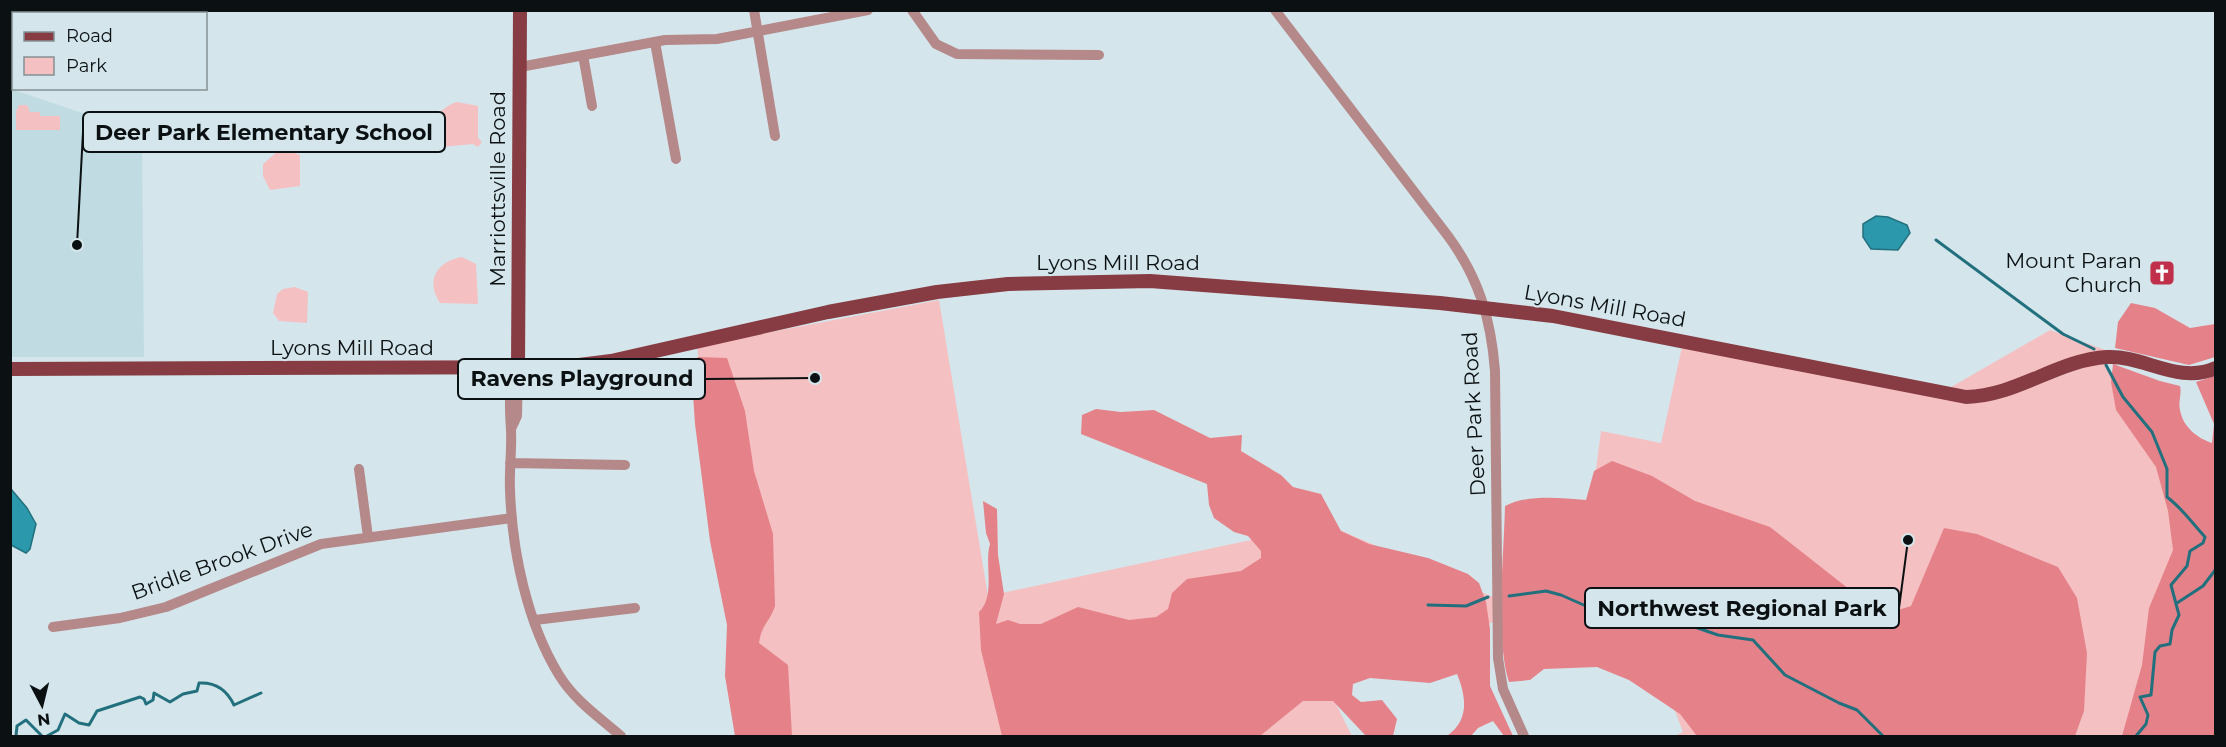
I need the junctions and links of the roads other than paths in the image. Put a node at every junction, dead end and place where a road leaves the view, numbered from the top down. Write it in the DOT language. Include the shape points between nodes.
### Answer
graph roads {
  1 [pos="520,10"];
  2 [pos="754,10"];
  3 [pos="868,10"];
  4 [pos="912,10"];
  5 [pos="1275,10"];
  6 [pos="758,31"];
  7 [pos="655,42"];
  8 [pos="583,55"];
  9 [pos="1099,55"];
  10 [pos="520,67"];
  11 [pos="592,106"];
  12 [pos="776,136"];
  13 [pos="676,159"];
  14 [pos="1486,307"];
  15 [pos="518,368"];
  16 [pos="2216,368"];
  17 [pos="10,369"];
  18 [pos="510,463"];
  19 [pos="625,465"];
  20 [pos="358,469"];
  21 [pos="512,518"];
  22 [pos="368,537"];
  23 [pos="635,608"];
  24 [pos="535,620"];
  25 [pos="53,627"];
  26 [pos="621,736"];
  27 [pos="1524,736"];
  1 -- 10 [label="main road, Marriottsville Road"];
  2 -- 6 [label="street"];
  3 -- 6 [label="street"];
  4 -- 9 [label="street" via="936,44 957,54"];
  5 -- 14 [label="street, Deer Park Road" via="1456,246"];
  6 -- 7 [label="street" via="706,40"];
  6 -- 12 [label="street"];
  7 -- 8 [label="street"];
  7 -- 13 [label="street"];
  8 -- 10 [label="street"];
  8 -- 11 [label="street"];
  10 -- 15 [label="main road, Marriottsville Road"];
  14 -- 15 [label="main road, Lyons Mill Road" via="1161,281 1008,284 863,305 596,363"];
  14 -- 16 [label="main road, Lyons Mill Road" via="1616,327 1966,397 2006,391 2104,357 2182,373"];
  14 -- 27 [label="street, Deer Park Road" via="1496,384 1498,658 1503,689"];
  15 -- 17 [label="main road, Lyons Mill Road"];
  15 -- 18 [label="street, Marriottsville Road" via="511,383 508,416"];
  18 -- 19 [label="street"];
  18 -- 21 [label="street, Marriottsville Road"];
  20 -- 22 [label="street"];
  21 -- 22 [label="street, Bridle Brook Drive"];
  21 -- 24 [label="street, Marriottsville Road"];
  22 -- 25 [label="street, Bridle Brook Drive" via="300,551 191,598 143,614"];
  23 -- 24 [label="street"];
  24 -- 26 [label="street, Marriottsville Road" via="550,661 572,694"];
}
